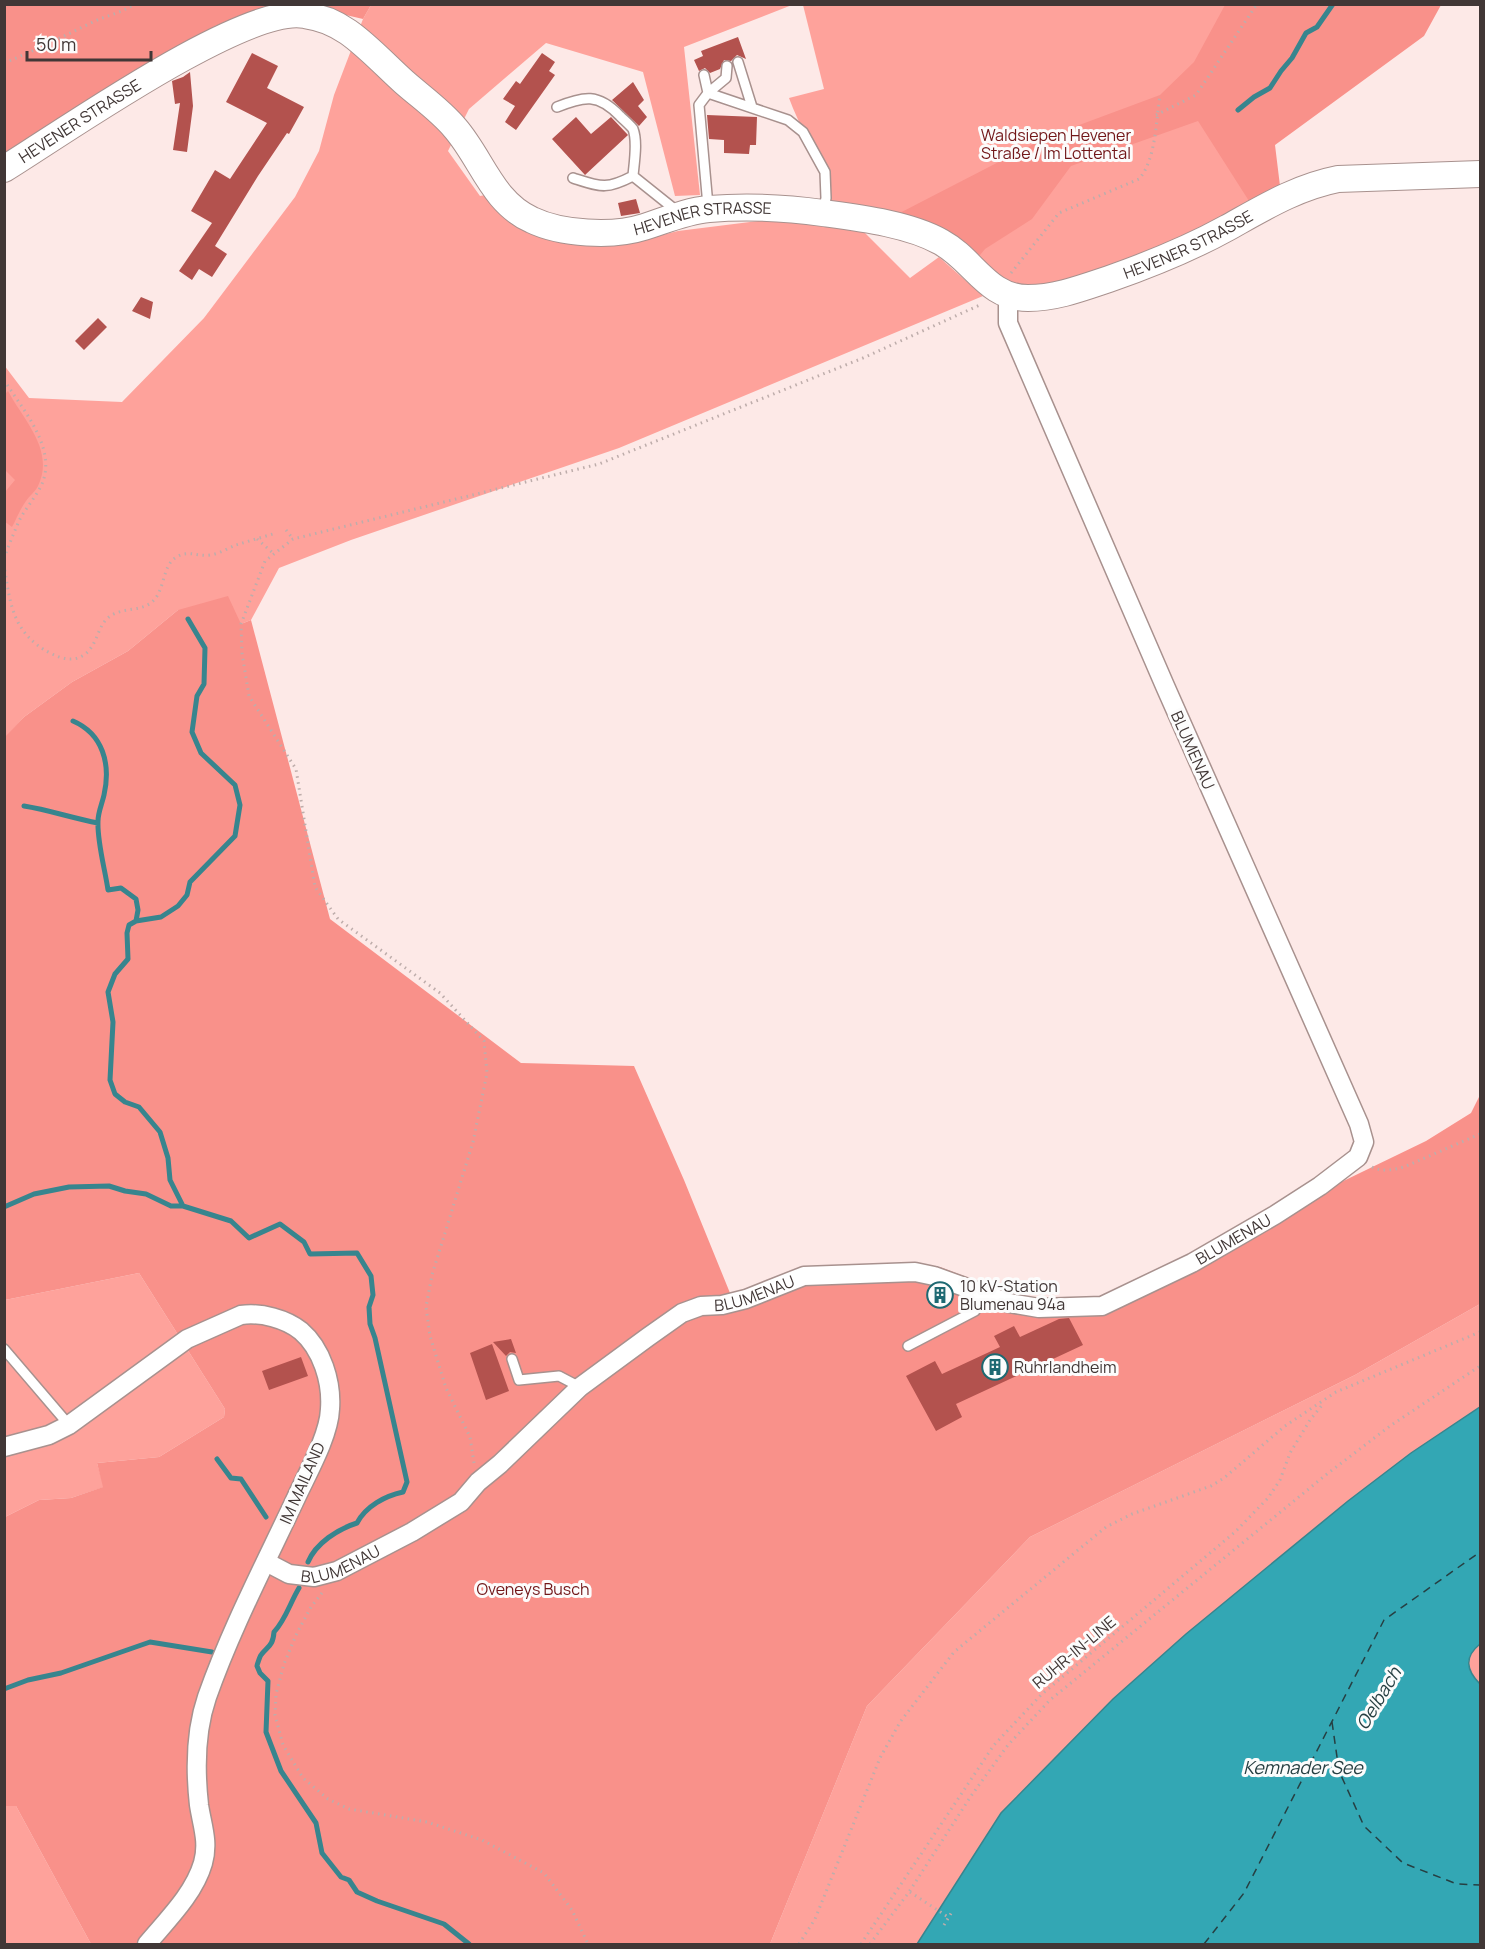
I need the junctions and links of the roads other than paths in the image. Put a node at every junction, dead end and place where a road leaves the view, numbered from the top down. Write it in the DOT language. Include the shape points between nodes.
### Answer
graph roads {
  1 [pos="301,9"];
  2 [pos="738,62"];
  3 [pos="727,66"];
  4 [pos="704,75"];
  5 [pos="708,93"];
  6 [pos="557,107"];
  7 [pos="752,107"];
  8 [pos="4,170"];
  9 [pos="1480,174"];
  10 [pos="633,176"];
  11 [pos="573,178"];
  12 [pos="709,209"];
  13 [pos="823,213"];
  14 [pos="680,214"];
  15 [pos="1002,293"];
  16 [pos="983,1293"];
  17 [pos="908,1346"];
  18 [pos="4,1350"];
  19 [pos="512,1359"];
  20 [pos="580,1387"];
  21 [pos="69,1425"];
  22 [pos="4,1447"];
  23 [pos="266,1562"];
  24 [pos="147,1944"];
  1 -- 8 [label="street, HEVENER STRASSE" via="228,34 149,78"];
  1 -- 14 [label="street, HEVENER STRASSE" via="348,32 447,120 499,195 533,221 569,231 622,232"];
  2 -- 7 [label="lane"];
  3 -- 5 [label="lane" via="726,78"];
  4 -- 5 [label="lane"];
  5 -- 7 [label="lane"];
  5 -- 12 [label="lane" via="699,105"];
  6 -- 10 [label="lane" via="579,98 609,104 633,129"];
  7 -- 13 [label="lane" via="788,120 803,132 825,172"];
  9 -- 15 [label="street, HEVENER STRASSE" via="1315,183 1157,262 1074,291 1024,298"];
  10 -- 11 [label="lane" via="615,185 600,186"];
  10 -- 14 [label="lane"];
  12 -- 13 [label="street, HEVENER STRASSE"];
  12 -- 14 [label="street, HEVENER STRASSE"];
  13 -- 15 [label="street, HEVENER STRASSE" via="925,235 958,254"];
  15 -- 16 [label="street, BLUMENAU" via="1008,323 1364,1142 1358,1157 1275,1215 1192,1263 1102,1306 1039,1308"];
  16 -- 17 [label="lane" via="975,1311"];
  16 -- 20 [label="street, BLUMENAU" via="915,1272 804,1276 746,1299 682,1313"];
  18 -- 21 [label="lane"];
  19 -- 20 [label="lane" via="519,1380 559,1376"];
  20 -- 23 [label="street, BLUMENAU" via="461,1502 412,1532 337,1571 314,1576 289,1574"];
  21 -- 22 [label="street, IM MAILAND" via="49,1435"];
  21 -- 23 [label="street, IM MAILAND" via="187,1340 230,1320 248,1314 293,1325 310,1339 322,1359 330,1411 320,1445"];
  23 -- 24 [label="street, IM MAILAND" via="200,1720 197,1771 206,1836 204,1861 192,1888"];
}
